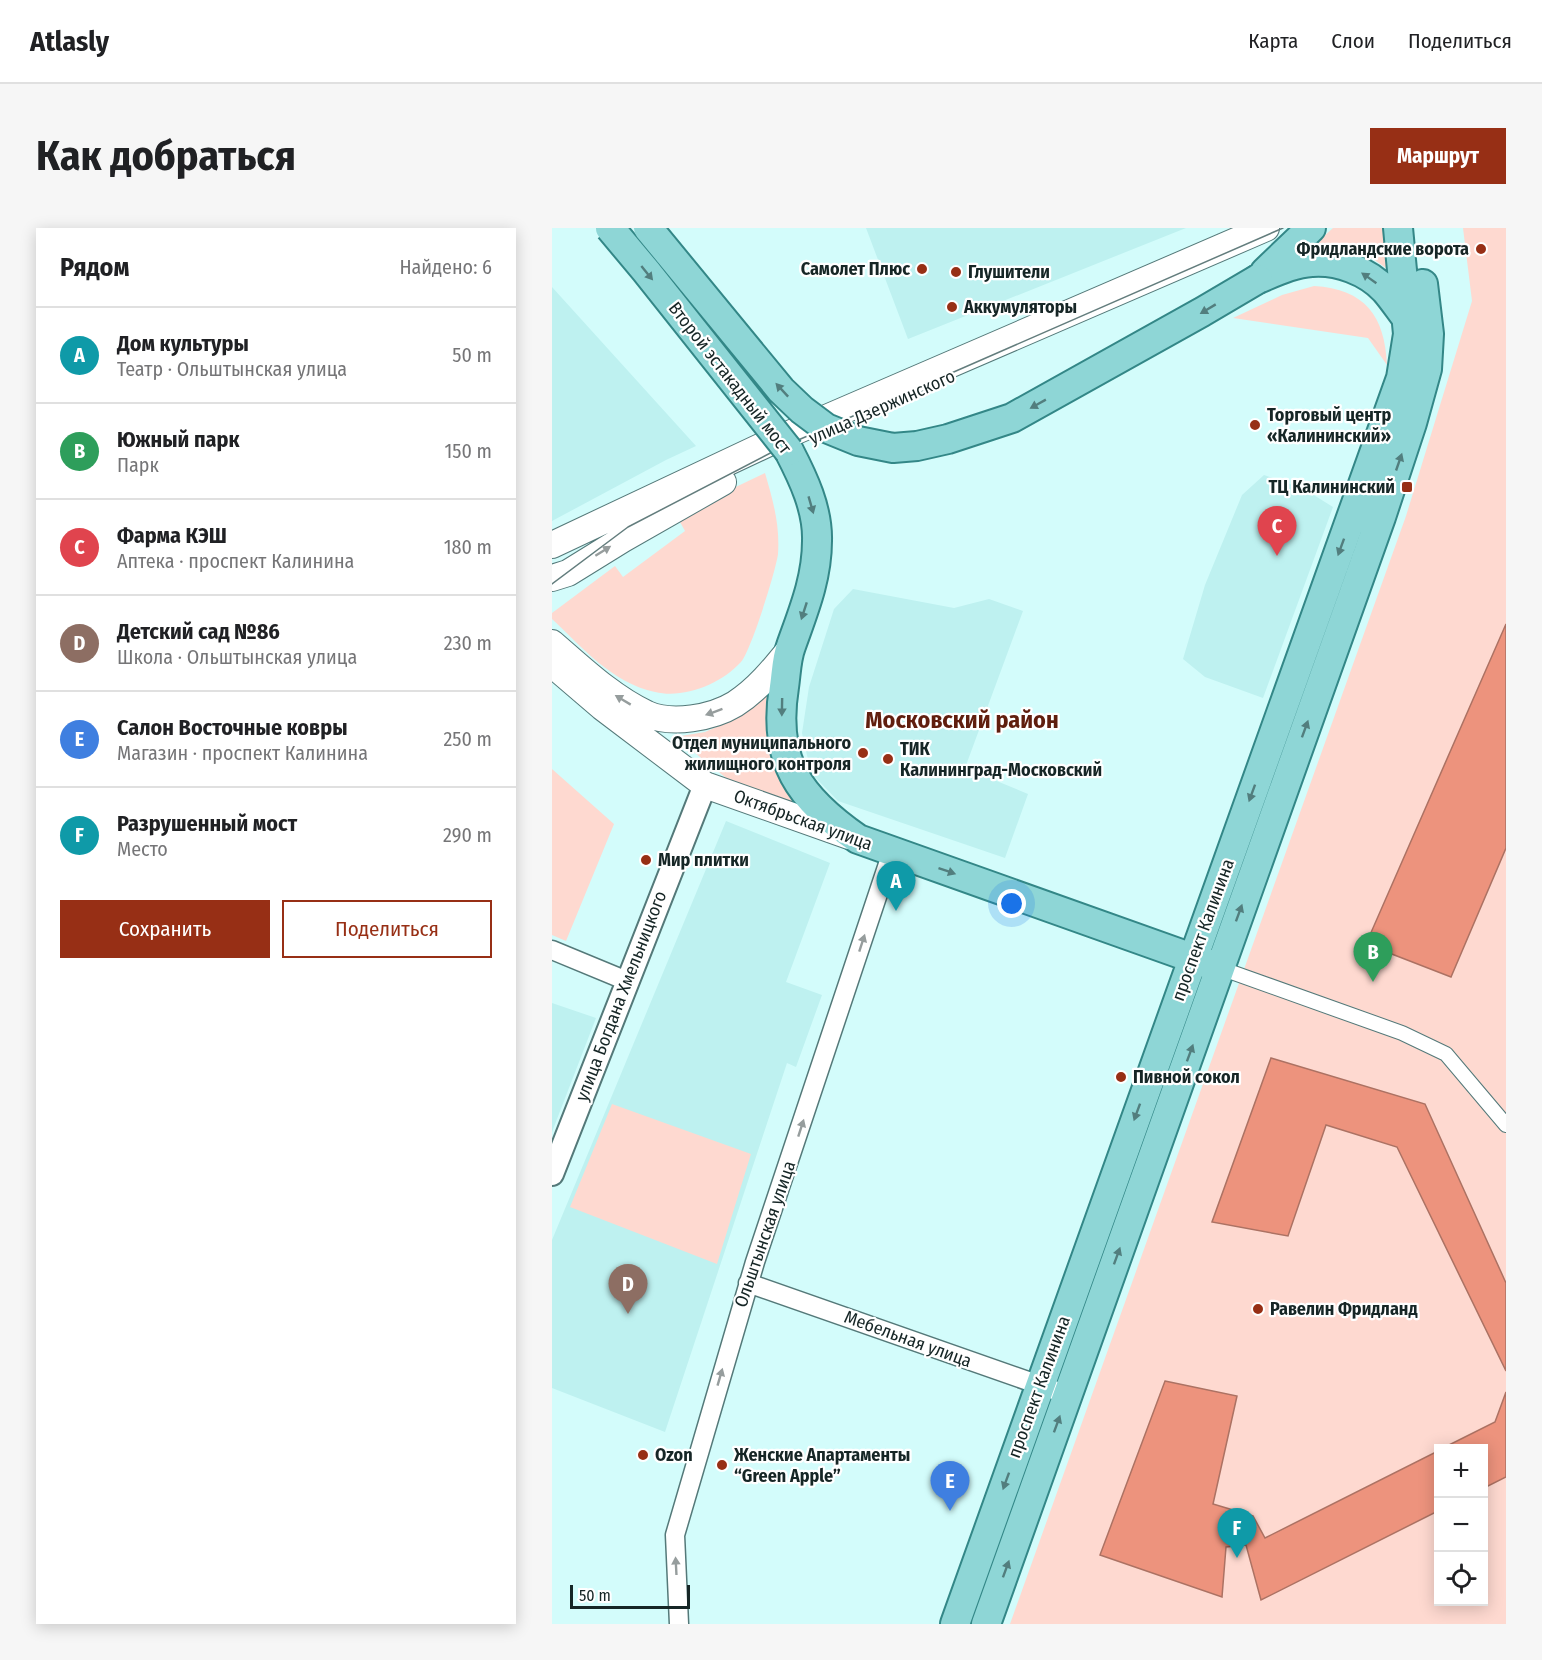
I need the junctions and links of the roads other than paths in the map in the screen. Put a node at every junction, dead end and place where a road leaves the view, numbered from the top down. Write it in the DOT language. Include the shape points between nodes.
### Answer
graph roads {
  1 [pos="610,228"];
  2 [pos="648,228"];
  3 [pos="1266,228"];
  4 [pos="1311,228"];
  5 [pos="1398,228"];
  6 [pos="1418,228"];
  7 [pos="1213,250"];
  8 [pos="1258,279"];
  9 [pos="1408,320"];
  10 [pos="1427,369"];
  11 [pos="552,545"];
  12 [pos="552,578"];
  13 [pos="552,643"];
  14 [pos="790,649"];
  15 [pos="552,664"];
  16 [pos="705,785"];
  17 [pos="858,839"];
  18 [pos="892,852"];
  19 [pos="552,950"];
  20 [pos="1192,958"];
  21 [pos="1220,968"];
  22 [pos="627,981"];
  23 [pos="1506,1125"];
  24 [pos="552,1174"];
  25 [pos="748,1283"];
  26 [pos="1039,1386"];
  27 [pos="1068,1395"];
  28 [pos="679,1624"];
  29 [pos="955,1624"];
  30 [pos="986,1624"];
  1 -- 14 [label="main road, Второй эстакадный мост, one-way, bridge" via="789,451 803,478 818,539 806,609"];
  8 -- 2 [label="main road, Второй эстакадный мост, one-way, bridge" via="1012,418 948,439 893,447 858,441 826,428 781,390"];
  3 -- 7 [label="main road, улица Дзержинского"];
  4 -- 8 [label="main road"];
  5 -- 9 [label="main road, проспект Калинина"];
  6 -- 10 [label="main road, проспект Калинина" via="1429,334"];
  7 -- 11 [label="main road, улица Дзержинского" via="773,441"];
  12 -- 7 [label="main road, улица Дзержинского, one-way" via="568,573 763,460 1209,265"];
  9 -- 8 [label="main road, one-way" via="1384,289 1363,273 1337,264 1312,262 1286,267"];
  9 -- 10 [label="main road" via="1419,338"];
  9 -- 20 [label="main road, проспект Калинина, one-way" via="1401,378"];
  21 -- 10 [label="main road, проспект Калинина, one-way" via="1381,517"];
  14 -- 13 [label="main road, Второй эстакадный мост, one-way" via="771,674 734,704 701,717 677,720 649,715 614,694"];
  14 -- 17 [label="main road, Второй эстакадный мост, one-way" via="782,701 787,762 814,804"];
  15 -- 16 [label="main road, Октябрьская улица"];
  16 -- 17 [label="main road, Октябрьская улица"];
  16 -- 22 [label="street, улица Богдана Хмельницкого"];
  17 -- 18 [label="main road, Октябрьская улица"];
  18 -- 20 [label="main road, Октябрьская улица, one-way"];
  25 -- 18 [label="street, Ольштынская улица, one-way"];
  19 -- 22 [label="street"];
  20 -- 21 [label="main road, Октябрьская улица"];
  20 -- 26 [label="main road, проспект Калинина, one-way"];
  21 -- 23 [label="street" via="1402,1033 1446,1054"];
  27 -- 21 [label="main road, проспект Калинина, one-way"];
  22 -- 24 [label="street, улица Богдана Хмельницкого"];
  25 -- 26 [label="street, Мебельная улица"];
  28 -- 25 [label="street, Ольштынская улица, one-way" via="675,1535"];
  26 -- 27 [label="street, Мебельная улица"];
  26 -- 29 [label="main road, проспект Калинина, one-way"];
  30 -- 27 [label="main road, проспект Калинина, one-way"];
}
